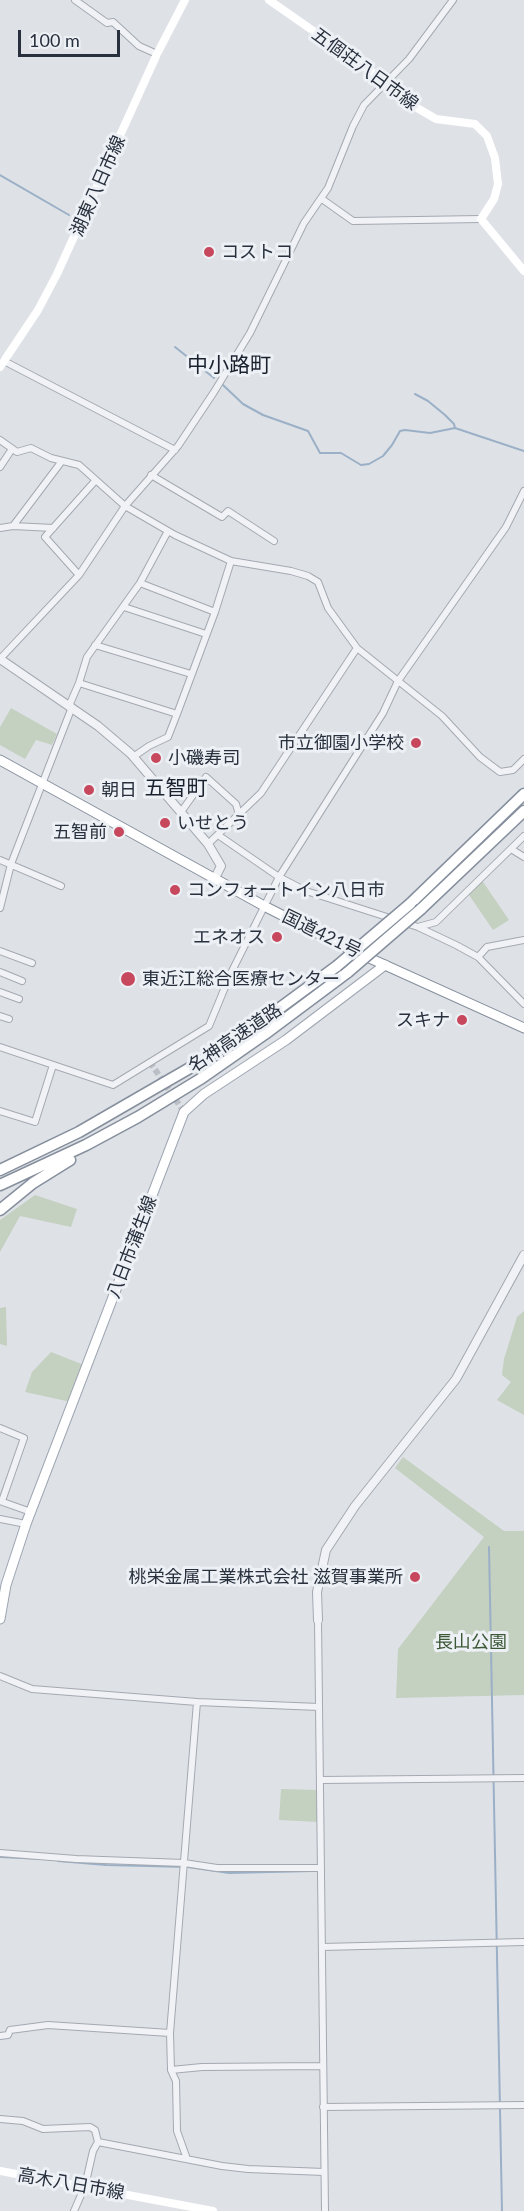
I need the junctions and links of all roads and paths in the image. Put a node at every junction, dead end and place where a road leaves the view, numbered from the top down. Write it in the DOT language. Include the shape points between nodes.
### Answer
graph roads {
  1 [pos="75,0"];
  2 [pos="185,0"];
  3 [pos="269,0"];
  4 [pos="453,0"];
  5 [pos="157,54"];
  6 [pos="387,84"];
  7 [pos="322,199"];
  8 [pos="481,219"];
  9 [pos="524,271"];
  10 [pos="2,364"];
  11 [pos="0,440"];
  12 [pos="12,449"];
  13 [pos="175,450"];
  14 [pos="62,461"];
  15 [pos="0,467"];
  16 [pos="151,476"];
  17 [pos="95,481"];
  18 [pos="524,491"];
  19 [pos="125,506"];
  20 [pos="13,526"];
  21 [pos="0,528"];
  22 [pos="53,528"];
  23 [pos="168,531"];
  24 [pos="274,541"];
  25 [pos="231,561"];
  26 [pos="79,575"];
  27 [pos="140,583"];
  28 [pos="124,607"];
  29 [pos="215,612"];
  30 [pos="206,634"];
  31 [pos="95,645"];
  32 [pos="357,648"];
  33 [pos="0,659"];
  34 [pos="191,674"];
  35 [pos="398,681"];
  36 [pos="79,682"];
  37 [pos="70,707"];
  38 [pos="177,714"];
  39 [pos="133,757"];
  40 [pos="524,759"];
  41 [pos="0,760"];
  42 [pos="42,783"];
  43 [pos="524,794"];
  44 [pos="524,811"];
  45 [pos="182,812"];
  46 [pos="239,815"];
  47 [pos="218,835"];
  48 [pos="524,836"];
  49 [pos="208,844"];
  50 [pos="511,849"];
  51 [pos="524,857"];
  52 [pos="0,860"];
  53 [pos="11,864"];
  54 [pos="279,877"];
  55 [pos="215,878"];
  56 [pos="61,886"];
  57 [pos="1,904"];
  58 [pos="266,906"];
  59 [pos="417,927"];
  60 [pos="524,940"];
  61 [pos="0,951"];
  62 [pos="478,957"];
  63 [pos="32,963"];
  64 [pos="385,965"];
  65 [pos="0,972"];
  66 [pos="22,981"];
  67 [pos="0,992"];
  68 [pos="19,999"];
  69 [pos="524,1004"];
  70 [pos="0,1016"];
  71 [pos="9,1019"];
  72 [pos="524,1028"];
  73 [pos="0,1047"];
  74 [pos="53,1065"];
  75 [pos="202,1078"];
  76 [pos="0,1111"];
  77 [pos="3,1168"];
  78 [pos="0,1185"];
  79 [pos="0,1210"];
  80 [pos="524,1255"];
  81 [pos="0,1428"];
  82 [pos="1,1501"];
  83 [pos="31,1512"];
  84 [pos="0,1519"];
  85 [pos="26,1524"];
  86 [pos="3,1584"];
  87 [pos="0,1619"];
  88 [pos="318,1620"];
  89 [pos="0,1676"];
  90 [pos="197,1702"];
  91 [pos="319,1707"];
  92 [pos="524,1778"];
  93 [pos="320,1780"];
  94 [pos="0,1853"];
  95 [pos="184,1863"];
  96 [pos="321,1868"];
  97 [pos="524,1942"];
  98 [pos="322,1947"];
  99 [pos="170,2033"];
  100 [pos="0,2036"];
  101 [pos="322,2066"];
  102 [pos="171,2070"];
  103 [pos="524,2104"];
  104 [pos="323,2108"];
  105 [pos="0,2119"];
  106 [pos="98,2142"];
  107 [pos="187,2159"];
  108 [pos="0,2171"];
  109 [pos="324,2172"];
  110 [pos="85,2186"];
  111 [pos="74,2211"];
  112 [pos="209,2211"];
  113 [pos="325,2211"];
  1 -- 5 [label="street" via="107,23 113,22 139,46"];
  2 -- 5 [label="main road, 湖東八日市線"];
  3 -- 6 [label="main road, 五個荘八日市線"];
  4 -- 6 [label="street"];
  5 -- 10 [label="main road, 湖東八日市線" via="57,274"];
  6 -- 7 [label="street" via="364,105"];
  6 -- 8 [label="main road, 五個荘八日市線" via="412,105 436,118 475,124 487,136 498,184"];
  7 -- 8 [label="street" via="353,221"];
  7 -- 13 [label="street" via="304,223 250,333"];
  8 -- 9 [label="main road"];
  10 -- 13 [label="street"];
  11 -- 12 [label="street"];
  12 -- 14 [label="street" via="17,452 31,448"];
  12 -- 15 [label="street"];
  13 -- 16 [label="street"];
  14 -- 17 [label="street" via="79,465"];
  14 -- 20 [label="street"];
  16 -- 19 [label="street"];
  16 -- 24 [label="street" via="222,517 228,511"];
  17 -- 19 [label="street"];
  17 -- 22 [label="street"];
  18 -- 35 [label="street" via="506,526"];
  19 -- 23 [label="street"];
  19 -- 26 [label="street"];
  20 -- 21 [label="street"];
  20 -- 22 [label="street"];
  22 -- 26 [label="street" via="45,537"];
  23 -- 25 [label="street"];
  23 -- 27 [label="street"];
  25 -- 29 [label="street"];
  25 -- 32 [label="street" via="291,571 318,582 328,608"];
  26 -- 33 [label="street"];
  27 -- 28 [label="street"];
  27 -- 29 [label="street"];
  28 -- 30 [label="street"];
  28 -- 31 [label="street"];
  29 -- 30 [label="street"];
  30 -- 34 [label="street"];
  31 -- 34 [label="street"];
  31 -- 36 [label="street"];
  32 -- 35 [label="street"];
  32 -- 46 [label="street" via="261,793"];
  33 -- 37 [label="street"];
  34 -- 38 [label="street"];
  35 -- 40 [label="street" via="442,716 480,757 500,772 513,770"];
  35 -- 54 [label="street" via="383,713"];
  36 -- 37 [label="street"];
  36 -- 38 [label="street"];
  37 -- 39 [label="street"];
  37 -- 42 [label="street"];
  38 -- 39 [label="street" via="168,737"];
  39 -- 45 [label="street"];
  41 -- 42 [label="main road, 国道421号"];
  42 -- 53 [label="street"];
  42 -- 55 [label="main road, 国道421号"];
  43 -- 77 [label="highway, 名神高速道路, bridge" via="410,904 337,966 258,1024 90,1126"];
  44 -- 75 [label="highway, 名神高速道路, bridge" via="348,972"];
  45 -- 46 [label="street" via="206,777 236,804"];
  45 -- 49 [label="street"];
  46 -- 47 [label="street"];
  47 -- 49 [label="street"];
  47 -- 54 [label="street"];
  48 -- 50 [label="street"];
  49 -- 55 [label="street" via="221,866"];
  50 -- 51 [label="street"];
  50 -- 59 [label="street" via="436,922"];
  52 -- 53 [label="street"];
  53 -- 56 [label="street"];
  53 -- 57 [label="street"];
  54 -- 58 [label="street"];
  54 -- 59 [label="street" via="306,891"];
  55 -- 58 [label="main road, 国道421号"];
  58 -- 64 [label="main road, 国道421号"];
  58 -- 74 [label="street" via="209,1026 113,1085"];
  59 -- 62 [label="street"];
  60 -- 62 [label="street" via="487,947"];
  61 -- 63 [label="street"];
  62 -- 69 [label="street"];
  64 -- 72 [label="main road, 国道421号"];
  64 -- 83 [label="main road, 八日市蒲生線" via="184,1112"];
  65 -- 66 [label="street"];
  67 -- 68 [label="street"];
  70 -- 71 [label="street"];
  73 -- 74 [label="street"];
  74 -- 76 [label="street" via="35,1122"];
  75 -- 78 [label="highway, 名神高速道路" via="86,1145"];
  75 -- 79 [label="highway" via="141,1120 33,1183"];
  80 -- 88 [label="street" via="456,1379 354,1506 326,1550 317,1592"];
  81 -- 82 [label="street" via="24,1438"];
  82 -- 83 [label="street"];
  83 -- 85 [label="main road, 八日市蒲生線"];
  84 -- 85 [label="street"];
  85 -- 86 [label="main road, 八日市蒲生線"];
  86 -- 87 [label="main road, 八日市蒲生線"];
  88 -- 91 [label="street"];
  89 -- 90 [label="street" via="32,1689"];
  90 -- 91 [label="street"];
  90 -- 95 [label="street"];
  91 -- 93 [label="street"];
  92 -- 93 [label="street"];
  93 -- 96 [label="street"];
  94 -- 95 [label="street"];
  95 -- 96 [label="street" via="235,1869"];
  95 -- 99 [label="street"];
  96 -- 98 [label="street"];
  97 -- 98 [label="street"];
  98 -- 101 [label="street"];
  99 -- 100 [label="street" via="48,2025 10,2030 8,2036"];
  99 -- 102 [label="street"];
  101 -- 102 [label="street"];
  101 -- 104 [label="street"];
  102 -- 107 [label="street" via="176,2081 177,2132"];
  103 -- 104 [label="street"];
  104 -- 109 [label="street"];
  105 -- 106 [label="street" via="23,2121 43,2129 90,2127"];
  106 -- 107 [label="street"];
  106 -- 110 [label="street"];
  107 -- 109 [label="street" via="248,2169"];
  108 -- 110 [label="main road, 高木八日市線"];
  109 -- 113 [label="street"];
  110 -- 111 [label="street"];
  110 -- 112 [label="main road, 高木八日市線"];
}
